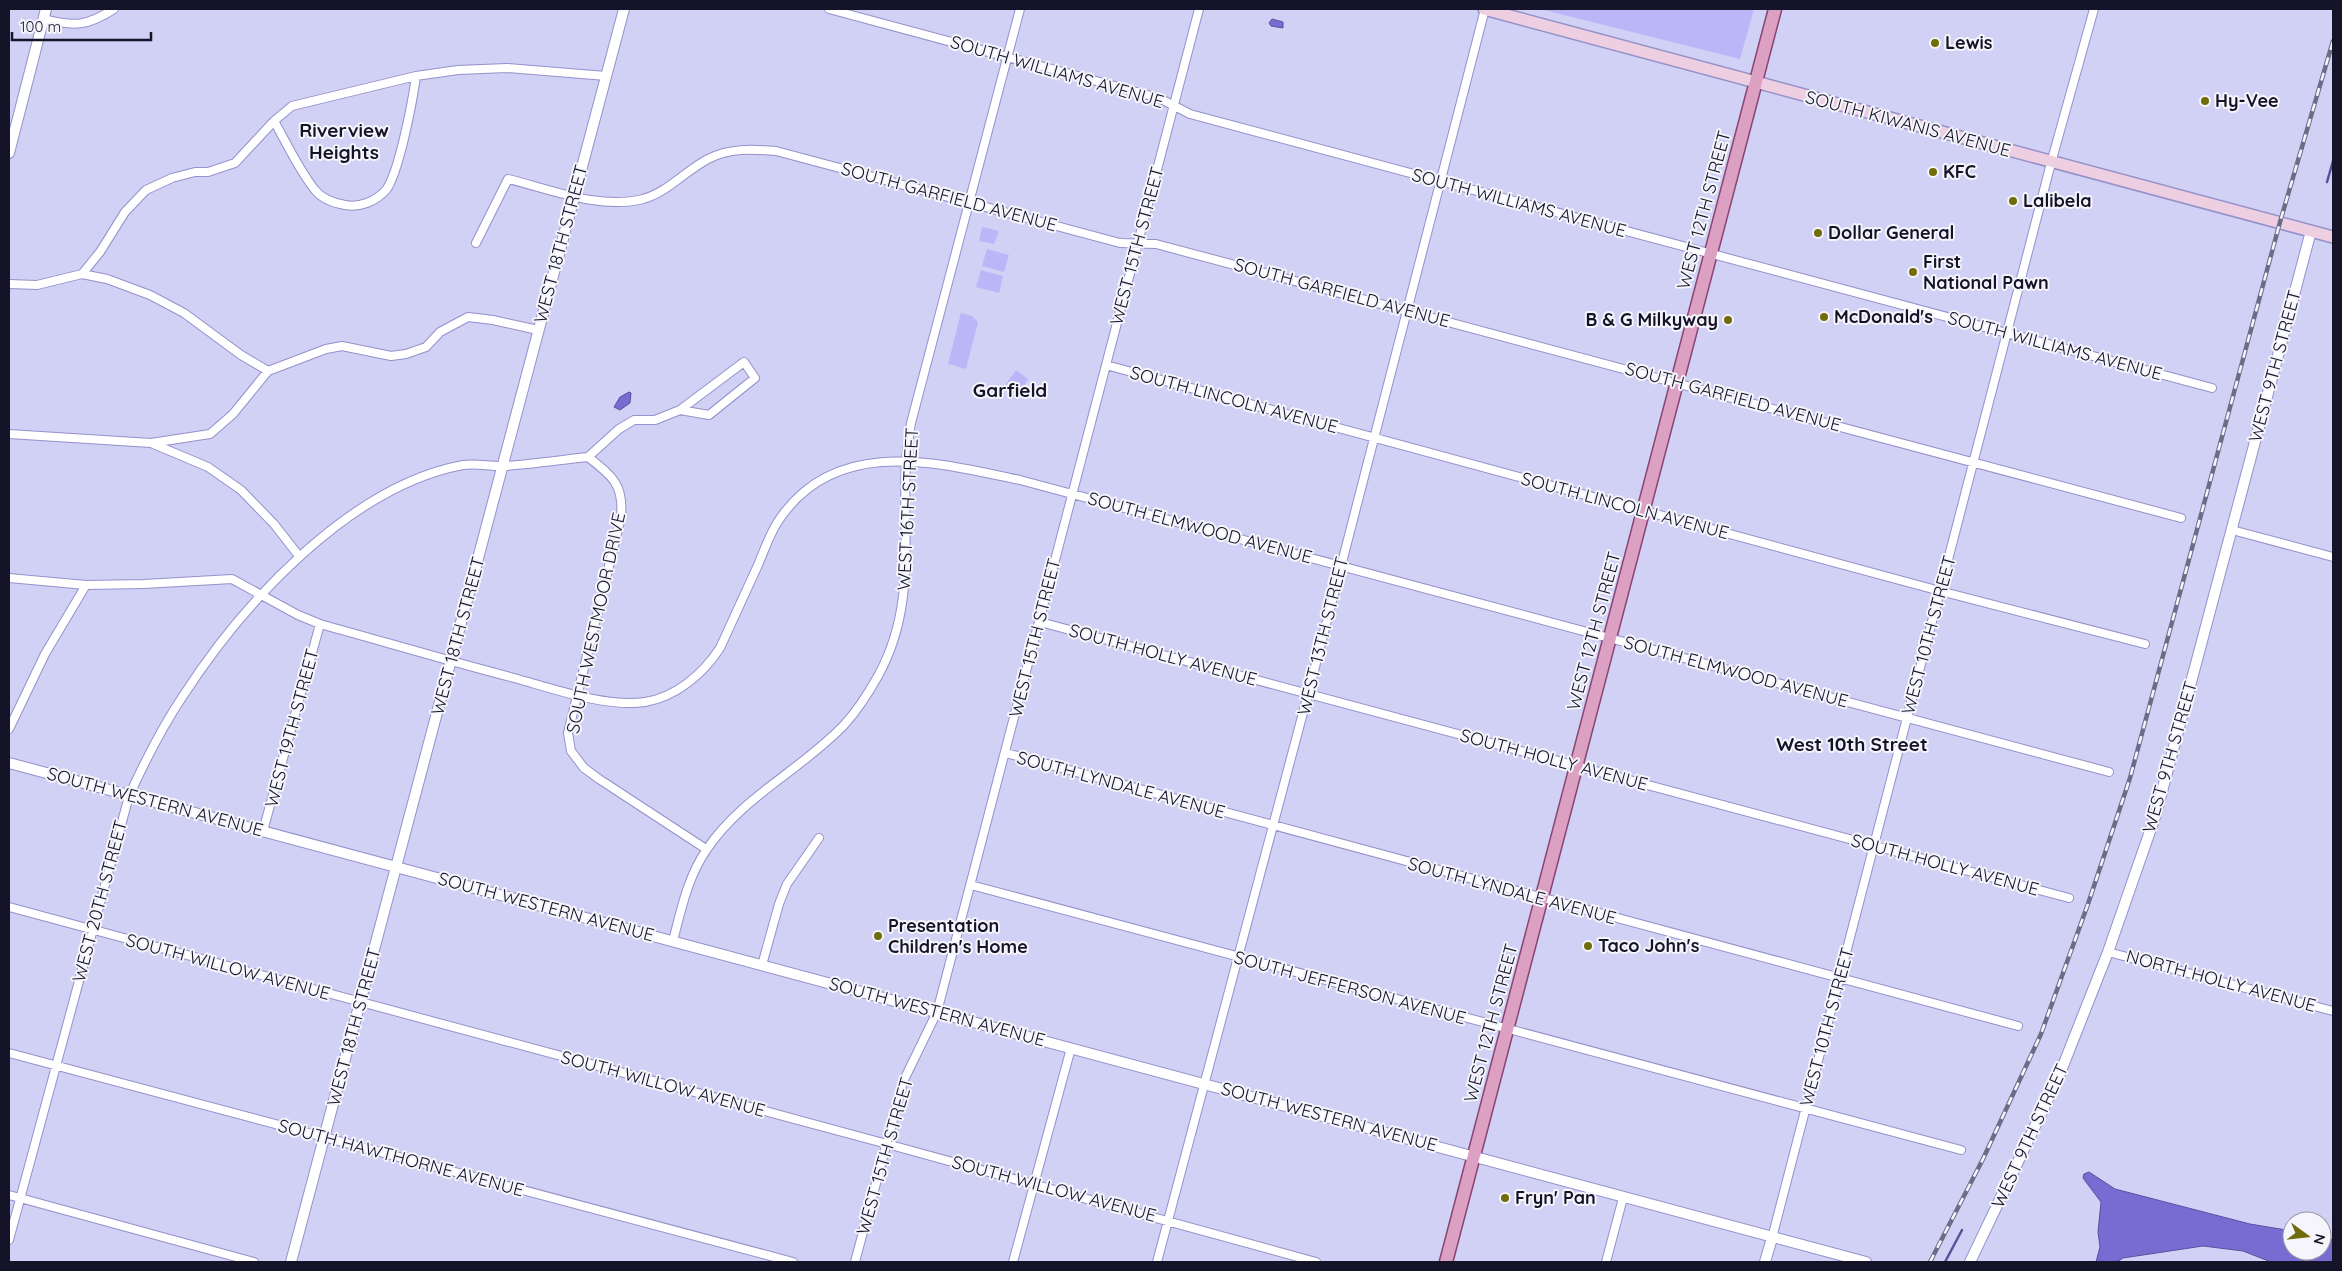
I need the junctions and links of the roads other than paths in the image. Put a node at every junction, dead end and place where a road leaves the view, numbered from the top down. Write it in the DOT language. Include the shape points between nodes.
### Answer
graph roads {
  1 [pos="114,9"];
  2 [pos="624,9"];
  3 [pos="828,9"];
  4 [pos="1020,9"];
  5 [pos="1199,9"];
  6 [pos="1485,9"];
  7 [pos="1775,9"];
  8 [pos="2094,9"];
  9 [pos="45,14"];
  10 [pos="1008,56"];
  11 [pos="416,76"];
  12 [pos="606,76"];
  13 [pos="1756,83"];
  14 [pos="1174,106"];
  15 [pos="274,121"];
  16 [pos="9,153"];
  17 [pos="2052,163"];
  18 [pos="1440,182"];
  19 [pos="574,195"];
  20 [pos="969,201"];
  21 [pos="2311,231"];
  22 [pos="2333,237"];
  23 [pos="476,243"];
  24 [pos="1137,244"];
  25 [pos="1711,254"];
  26 [pos="82,274"];
  27 [pos="9,284"];
  28 [pos="1407,310"];
  29 [pos="538,330"];
  30 [pos="2007,334"];
  31 [pos="1106,365"];
  32 [pos="268,371"];
  33 [pos="1677,382"];
  34 [pos="2212,388"];
  35 [pos="680,410"];
  36 [pos="9,434"];
  37 [pos="1374,438"];
  38 [pos="151,443"];
  39 [pos="588,457"];
  40 [pos="906,461"];
  41 [pos="1974,462"];
  42 [pos="502,466"];
  43 [pos="1072,494"];
  44 [pos="1644,510"];
  45 [pos="2181,518"];
  46 [pos="2232,530"];
  47 [pos="298,556"];
  48 [pos="2333,557"];
  49 [pos="1340,566"];
  50 [pos="9,578"];
  51 [pos="86,585"];
  52 [pos="1940,591"];
  53 [pos="262,595"];
  54 [pos="1040,622"];
  55 [pos="320,624"];
  56 [pos="1610,638"];
  57 [pos="2145,644"];
  58 [pos="451,661"];
  59 [pos="1308,694"];
  60 [pos="576,695"];
  61 [pos="1907,718"];
  62 [pos="9,728"];
  63 [pos="1006,753"];
  64 [pos="9,762"];
  65 [pos="1576,766"];
  66 [pos="2109,772"];
  67 [pos="129,796"];
  68 [pos="1273,826"];
  69 [pos="263,831"];
  70 [pos="819,838"];
  71 [pos="1874,846"];
  72 [pos="706,849"];
  73 [pos="398,867"];
  74 [pos="970,885"];
  75 [pos="2069,898"];
  76 [pos="1542,899"];
  77 [pos="9,907"];
  78 [pos="92,930"];
  79 [pos="673,941"];
  80 [pos="2108,952"];
  81 [pos="1238,958"];
  82 [pos="762,965"];
  83 [pos="1840,977"];
  84 [pos="361,1003"];
  85 [pos="2333,1011"];
  86 [pos="937,1012"];
  87 [pos="2018,1026"];
  88 [pos="1507,1030"];
  89 [pos="1071,1048"];
  90 [pos="9,1052"];
  91 [pos="55,1065"];
  92 [pos="1205,1084"];
  93 [pos="1806,1109"];
  94 [pos="325,1137"];
  95 [pos="887,1144"];
  96 [pos="1961,1150"];
  97 [pos="1474,1157"];
  98 [pos="1034,1184"];
  99 [pos="9,1195"];
  100 [pos="20,1198"];
  101 [pos="1623,1198"];
  102 [pos="1169,1221"];
  103 [pos="1772,1238"];
  104 [pos="9,1240"];
  105 [pos="254,1262"];
  106 [pos="291,1262"];
  107 [pos="793,1262"];
  108 [pos="855,1262"];
  109 [pos="1014,1262"];
  110 [pos="1158,1262"];
  111 [pos="1316,1262"];
  112 [pos="1446,1262"];
  113 [pos="1606,1262"];
  114 [pos="1765,1262"];
  115 [pos="1866,1262"];
  116 [pos="1970,1262"];
  1 -- 9 [label="street" via="93,22 79,25"];
  2 -- 12 [label="street, WEST 18TH STREET"];
  3 -- 10 [label="street, SOUTH WILLIAMS AVENUE"];
  4 -- 10 [label="street, WEST 16TH STREET"];
  5 -- 14 [label="street, WEST 15TH STREET"];
  6 -- 13 [label="main road, SOUTH KIWANIS AVENUE"];
  6 -- 18 [label="street, WEST 13TH STREET"];
  7 -- 13 [label="main road, WEST 12TH STREET"];
  8 -- 17 [label="street, WEST 10TH STREET"];
  9 -- 16 [label="street"];
  10 -- 14 [label="street, SOUTH WILLIAMS AVENUE" via="1159,98"];
  10 -- 20 [label="street, WEST 16TH STREET"];
  11 -- 12 [label="street" via="507,68"];
  11 -- 15 [label="street" via="292,106"];
  11 -- 15 [label="street" via="412,105 387,189 365,204 335,204 315,190"];
  12 -- 19 [label="street, WEST 18TH STREET"];
  13 -- 17 [label="main road, SOUTH KIWANIS AVENUE"];
  13 -- 25 [label="main road, WEST 12TH STREET"];
  14 -- 18 [label="street, SOUTH WILLIAMS AVENUE" via="1190,114"];
  14 -- 24 [label="street, WEST 15TH STREET"];
  15 -- 26 [label="street" via="235,163 208,172 172,178 146,190 125,212"];
  17 -- 21 [label="main road, SOUTH KIWANIS AVENUE"];
  17 -- 30 [label="street, WEST 10TH STREET"];
  18 -- 25 [label="street, SOUTH WILLIAMS AVENUE"];
  18 -- 28 [label="street, WEST 13TH STREET"];
  19 -- 20 [label="street, SOUTH GARFIELD AVENUE" via="614,204 644,199 665,189 707,159 749,149 776,151"];
  19 -- 23 [label="street, SOUTH GARFIELD AVENUE" via="508,179"];
  19 -- 29 [label="street, WEST 18TH STREET"];
  20 -- 24 [label="street, SOUTH GARFIELD AVENUE" via="1120,243"];
  20 -- 40 [label="street, WEST 16TH STREET" via="911,423"];
  21 -- 22 [label="main road, SOUTH KIWANIS AVENUE"];
  21 -- 46 [label="street, WEST 9TH STREET"];
  24 -- 28 [label="street, SOUTH GARFIELD AVENUE" via="1156,244"];
  24 -- 31 [label="street, WEST 15TH STREET"];
  25 -- 30 [label="street, SOUTH WILLIAMS AVENUE"];
  25 -- 33 [label="main road, WEST 12TH STREET"];
  26 -- 27 [label="street" via="37,284"];
  26 -- 32 [label="street" via="107,279 150,295 184,313"];
  28 -- 33 [label="street, SOUTH GARFIELD AVENUE"];
  28 -- 37 [label="street, WEST 13TH STREET"];
  29 -- 32 [label="street" via="468,317 440,332 426,346 406,354 391,356 342,346 303,356"];
  29 -- 42 [label="street, WEST 18TH STREET"];
  30 -- 34 [label="street, SOUTH WILLIAMS AVENUE"];
  30 -- 41 [label="street, WEST 10TH STREET"];
  31 -- 37 [label="street, SOUTH LINCOLN AVENUE"];
  31 -- 43 [label="street, WEST 15TH STREET"];
  32 -- 38 [label="street" via="233,414 210,434"];
  33 -- 41 [label="street, SOUTH GARFIELD AVENUE"];
  33 -- 44 [label="main road, WEST 12TH STREET"];
  35 -- 35 [label="street" via="744,362 756,378 709,415"];
  35 -- 39 [label="street" via="655,420 634,420"];
  36 -- 38 [label="street"];
  37 -- 44 [label="street, SOUTH LINCOLN AVENUE"];
  37 -- 49 [label="street, WEST 13TH STREET"];
  38 -- 47 [label="street" via="208,467 229,481 274,524"];
  39 -- 42 [label="street"];
  39 -- 60 [label="street, SOUTH WESTMOOR DRIVE" via="611,474 620,490 622,503"];
  40 -- 43 [label="street, SOUTH ELMWOOD AVENUE" via="965,469"];
  40 -- 60 [label="street, SOUTH ELMWOOD AVENUE" via="852,466 837,471 813,482 793,502 776,525 720,648 692,680 646,702 630,703"];
  40 -- 72 [label="street, WEST 16TH STREET" via="907,567 903,600 891,648 878,675 844,725 756,796"];
  41 -- 45 [label="street, SOUTH GARFIELD AVENUE"];
  41 -- 52 [label="street, WEST 10TH STREET"];
  42 -- 47 [label="street" via="464,465 412,482 348,519"];
  42 -- 58 [label="street, WEST 18TH STREET"];
  43 -- 49 [label="street, SOUTH ELMWOOD AVENUE"];
  43 -- 54 [label="street, WEST 15TH STREET"];
  44 -- 52 [label="street, SOUTH LINCOLN AVENUE"];
  44 -- 56 [label="main road, WEST 12TH STREET"];
  46 -- 48 [label="street"];
  46 -- 80 [label="street, WEST 9TH STREET" via="2156,814"];
  47 -- 53 [label="street"];
  49 -- 56 [label="street, SOUTH ELMWOOD AVENUE"];
  49 -- 59 [label="street, WEST 13TH STREET"];
  50 -- 51 [label="street"];
  51 -- 53 [label="street" via="232,579"];
  51 -- 62 [label="street" via="45,654"];
  52 -- 57 [label="street, SOUTH LINCOLN AVENUE"];
  52 -- 61 [label="street, WEST 10TH STREET"];
  53 -- 55 [label="street"];
  53 -- 67 [label="street, WEST 20TH STREET" via="223,640 183,695"];
  54 -- 59 [label="street, SOUTH HOLLY AVENUE"];
  54 -- 63 [label="street, WEST 15TH STREET"];
  55 -- 58 [label="street"];
  55 -- 69 [label="street, WEST 19TH STREET"];
  56 -- 61 [label="street, SOUTH ELMWOOD AVENUE"];
  56 -- 65 [label="main road, WEST 12TH STREET"];
  58 -- 60 [label="street, SOUTH ELMWOOD AVENUE"];
  58 -- 73 [label="street, WEST 18TH STREET"];
  59 -- 65 [label="street, SOUTH HOLLY AVENUE"];
  59 -- 68 [label="street, WEST 13TH STREET"];
  60 -- 72 [label="street, SOUTH WESTMOOR DRIVE" via="568,733 571,751 584,768"];
  61 -- 66 [label="street, SOUTH ELMWOOD AVENUE"];
  61 -- 71 [label="street, WEST 10TH STREET"];
  63 -- 68 [label="street, SOUTH LYNDALE AVENUE"];
  63 -- 74 [label="street, WEST 15TH STREET"];
  64 -- 67 [label="street, SOUTH WESTERN AVENUE"];
  65 -- 71 [label="street, SOUTH HOLLY AVENUE"];
  65 -- 76 [label="main road, WEST 12TH STREET"];
  67 -- 69 [label="street, SOUTH WESTERN AVENUE"];
  67 -- 78 [label="street, WEST 20TH STREET"];
  68 -- 76 [label="street, SOUTH LYNDALE AVENUE"];
  68 -- 81 [label="street, WEST 13TH STREET"];
  69 -- 73 [label="street, SOUTH WESTERN AVENUE"];
  70 -- 82 [label="street" via="787,884"];
  71 -- 75 [label="street, SOUTH HOLLY AVENUE"];
  71 -- 83 [label="street, WEST 10TH STREET"];
  72 -- 79 [label="street, WEST 16TH STREET" via="685,897"];
  73 -- 79 [label="street, SOUTH WESTERN AVENUE"];
  73 -- 84 [label="street, WEST 18TH STREET"];
  74 -- 81 [label="street, SOUTH JEFFERSON AVENUE"];
  74 -- 86 [label="street, WEST 15TH STREET"];
  76 -- 83 [label="street, SOUTH LYNDALE AVENUE"];
  76 -- 88 [label="main road, WEST 12TH STREET"];
  77 -- 78 [label="street, SOUTH WILLOW AVENUE"];
  78 -- 84 [label="street, SOUTH WILLOW AVENUE"];
  78 -- 91 [label="street, WEST 20TH STREET"];
  79 -- 82 [label="street, SOUTH WESTERN AVENUE"];
  80 -- 85 [label="street, NORTH HOLLY AVENUE"];
  80 -- 116 [label="street, WEST 9TH STREET" via="2059,1076"];
  81 -- 88 [label="street, SOUTH JEFFERSON AVENUE"];
  81 -- 92 [label="street, WEST 13TH STREET"];
  82 -- 86 [label="street, SOUTH WESTERN AVENUE"];
  83 -- 87 [label="street, SOUTH LYNDALE AVENUE"];
  83 -- 93 [label="street, WEST 10TH STREET"];
  84 -- 94 [label="street, WEST 18TH STREET"];
  84 -- 95 [label="street, SOUTH WILLOW AVENUE"];
  86 -- 89 [label="street, SOUTH WESTERN AVENUE"];
  86 -- 95 [label="street, WEST 15TH STREET" via="903,1082"];
  88 -- 93 [label="street, SOUTH JEFFERSON AVENUE"];
  88 -- 97 [label="main road, WEST 12TH STREET"];
  89 -- 92 [label="street, SOUTH WESTERN AVENUE"];
  89 -- 98 [label="street"];
  90 -- 91 [label="street, SOUTH HAWTHORNE AVENUE"];
  91 -- 94 [label="street, SOUTH HAWTHORNE AVENUE"];
  91 -- 100 [label="street, WEST 20TH STREET"];
  92 -- 97 [label="street, SOUTH WESTERN AVENUE"];
  92 -- 102 [label="street, WEST 13TH STREET"];
  93 -- 96 [label="street, SOUTH JEFFERSON AVENUE"];
  93 -- 103 [label="street, WEST 10TH STREET"];
  94 -- 106 [label="street, WEST 18TH STREET"];
  94 -- 107 [label="street, SOUTH HAWTHORNE AVENUE"];
  95 -- 98 [label="street, SOUTH WILLOW AVENUE"];
  95 -- 108 [label="street, WEST 15TH STREET"];
  97 -- 101 [label="street, SOUTH WESTERN AVENUE"];
  97 -- 112 [label="main road, WEST 12TH STREET"];
  98 -- 102 [label="street, SOUTH WILLOW AVENUE"];
  98 -- 109 [label="street"];
  99 -- 100 [label="street"];
  100 -- 104 [label="street, WEST 20TH STREET"];
  100 -- 105 [label="street"];
  101 -- 103 [label="street, SOUTH WESTERN AVENUE"];
  101 -- 113 [label="street"];
  102 -- 110 [label="street, WEST 13TH STREET"];
  102 -- 111 [label="street, SOUTH WILLOW AVENUE"];
  103 -- 114 [label="street, WEST 10TH STREET"];
  103 -- 115 [label="street, SOUTH WESTERN AVENUE"];
}
